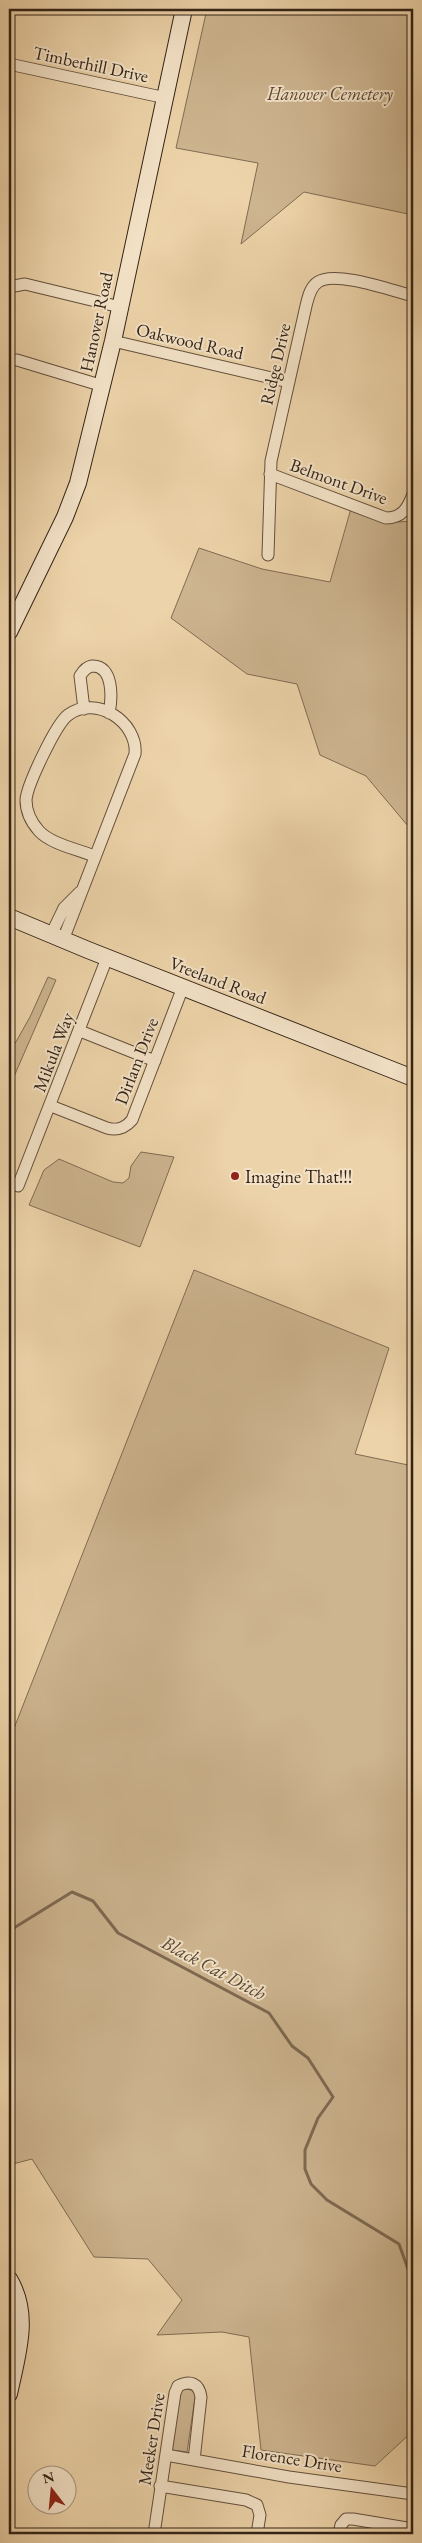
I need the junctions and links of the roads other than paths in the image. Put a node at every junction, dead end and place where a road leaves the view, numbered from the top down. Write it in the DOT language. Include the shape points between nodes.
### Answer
graph roads {
  1 [pos="184,9"];
  2 [pos="9,64"];
  3 [pos="166,98"];
  4 [pos="9,287"];
  5 [pos="413,296"];
  6 [pos="120,307"];
  7 [pos="113,341"];
  8 [pos="9,360"];
  9 [pos="289,382"];
  10 [pos="103,386"];
  11 [pos="270,474"];
  12 [pos="413,494"];
  13 [pos="268,555"];
  14 [pos="9,629"];
  15 [pos="84,709"];
  16 [pos="109,713"];
  17 [pos="94,856"];
  18 [pos="9,917"];
  19 [pos="57,938"];
  20 [pos="107,958"];
  21 [pos="183,988"];
  22 [pos="80,1031"];
  23 [pos="154,1061"];
  24 [pos="413,1078"];
  25 [pos="51,1106"];
  26 [pos="18,1186"];
  27 [pos="9,2279"];
  28 [pos="9,2394"];
  29 [pos="166,2455"];
  30 [pos="194,2460"];
  31 [pos="160,2486"];
  32 [pos="413,2494"];
  33 [pos="413,2529"];
  34 [pos="154,2534"];
  35 [pos="257,2534"];
  36 [pos="339,2534"];
  1 -- 3 [label="street, Hanover Road"];
  2 -- 3 [label="street, Timberhill Drive"];
  3 -- 6 [label="street, Hanover Road"];
  4 -- 6 [label="street" via="25,284"];
  5 -- 9 [label="street, Ridge Drive" via="343,279 318,281 310,292"];
  6 -- 7 [label="street, Hanover Road"];
  7 -- 9 [label="street, Oakwood Road"];
  7 -- 10 [label="street, Hanover Road"];
  8 -- 10 [label="street"];
  9 -- 11 [label="street, Ridge Drive"];
  10 -- 14 [label="street, Hanover Road" via="78,483"];
  11 -- 12 [label="street, Belmont Drive" via="386,518 404,512"];
  11 -- 13 [label="street, Ridge Drive"];
  15 -- 16 [label="street"];
  15 -- 16 [label="street" via="80,676 86,668 94,666 108,676 111,693"];
  15 -- 17 [label="street" via="68,715 59,727 30,784 26,801 32,822 44,836"];
  16 -- 17 [label="street" via="130,728 135,754"];
  17 -- 19 [label="street"];
  18 -- 19 [label="street, Vreeland Road"];
  19 -- 20 [label="street, Vreeland Road"];
  20 -- 21 [label="street, Vreeland Road"];
  20 -- 22 [label="street, Mikula Way"];
  21 -- 23 [label="street, Dirlam Drive"];
  21 -- 24 [label="street, Vreeland Road"];
  22 -- 23 [label="street"];
  22 -- 25 [label="street, Mikula Way"];
  23 -- 25 [label="street, Dirlam Drive" via="132,1120 122,1129 107,1128"];
  25 -- 26 [label="street, Mikula Way"];
  27 -- 28 [label="street" via="18,2298 22,2320"];
  29 -- 30 [label="street, Florence Drive"];
  29 -- 30 [label="street, Meeker Drive" via="175,2393 185,2382 195,2384 201,2397"];
  29 -- 31 [label="street, Meeker Drive"];
  30 -- 32 [label="street, Florence Drive"];
  31 -- 34 [label="street, Meeker Drive"];
  31 -- 35 [label="street" via="246,2500 257,2505 260,2516"];
  33 -- 36 [label="street" via="346,2519"];
}
